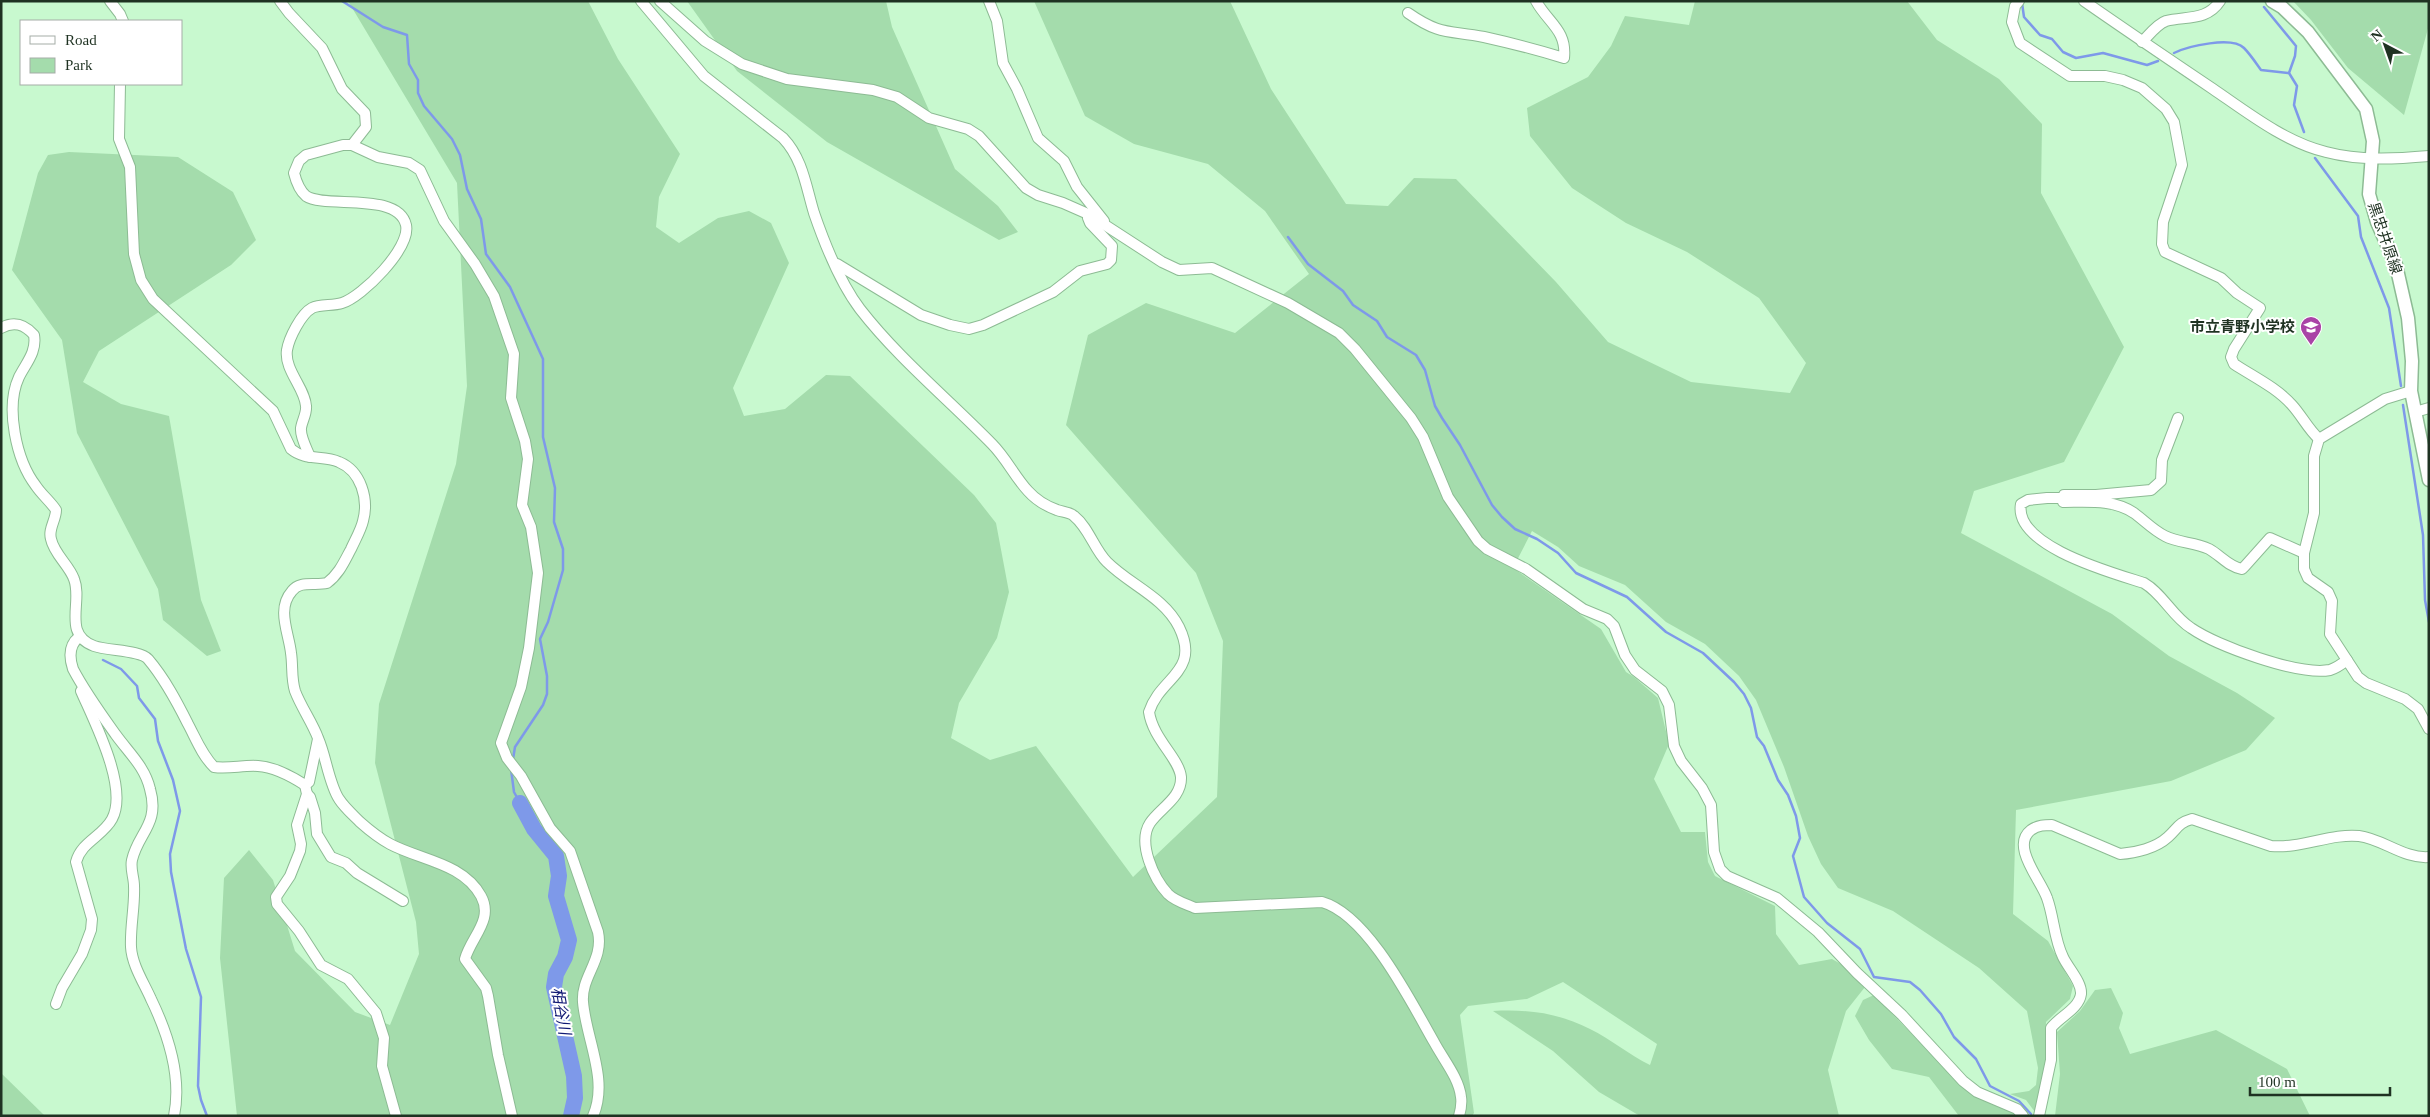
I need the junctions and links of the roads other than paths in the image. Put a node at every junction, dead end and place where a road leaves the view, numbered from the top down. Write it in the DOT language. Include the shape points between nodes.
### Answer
graph roads {
  1 [pos="110,1"];
  2 [pos="280,1"];
  3 [pos="641,1"];
  4 [pos="660,1"];
  5 [pos="988,1"];
  6 [pos="1536,1"];
  7 [pos="2018,1"];
  8 [pos="2084,1"];
  9 [pos="2220,1"];
  10 [pos="2272,1"];
  11 [pos="1408,12"];
  12 [pos="123,20"];
  13 [pos="2142,42"];
  14 [pos="120,85"];
  15 [pos="352,145"];
  16 [pos="2429,156"];
  17 [pos="2371,158"];
  18 [pos="1088,214"];
  19 [pos="1110,228"];
  20 [pos="836,263"];
  21 [pos="1,328"];
  22 [pos="2411,391"];
  23 [pos="2429,408"];
  24 [pos="2415,412"];
  25 [pos="2178,418"];
  26 [pos="2319,439"];
  27 [pos="310,457"];
  28 [pos="2429,480"];
  29 [pos="2063,498"];
  30 [pos="2304,553"];
  31 [pos="79,636"];
  32 [pos="2347,660"];
  33 [pos="78,678"];
  34 [pos="2429,728"];
  35 [pos="318,738"];
  36 [pos="306,790"];
  37 [pos="2429,857"];
  38 [pos="403,901"];
  39 [pos="56,1004"];
  40 [pos="174,1116"];
  41 [pos="396,1116"];
  42 [pos="512,1116"];
  43 [pos="593,1116"];
  44 [pos="1459,1116"];
  45 [pos="2023,1116"];
  46 [pos="2039,1116"];
  1 -- 12 [label="street"];
  2 -- 15 [label="street" via="288,14 322,48 342,89 365,113 366,126"];
  3 -- 20 [label="street" via="704,76 792,147 799,160 815,216"];
  4 -- 18 [label="street" via="705,41 742,64 787,79 873,90 897,98 929,118 968,129 979,136 1026,188"];
  5 -- 19 [label="street" via="996,21 1002,63 1017,88 1038,138 1064,161 1076,187"];
  6 -- 11 [label="street" via="1562,37 1564,58 1483,37 1444,32 1426,25"];
  7 -- 26 [label="street" via="2012,22 2020,43 2070,76 2105,76 2142,88 2166,109 2174,122 2182,165 2162,222 2165,252 2221,278 2260,308 2234,349 2231,357 2234,364 2292,404"];
  8 -- 13 [label="street"];
  9 -- 13 [label="street" via="2213,10 2196,18 2165,21"];
  10 -- 17 [label="main road, 黒忠井原線" via="2308,32 2366,109 2373,141"];
  13 -- 17 [label="street" via="2294,140 2325,152"];
  14 -- 27 [label="street" via="119,140 130,166 134,254 146,290 273,411 291,449"];
  15 -- 27 [label="street" via="306,155 294,173 298,185 306,196 319,201 371,203 397,212 406,223 407,234 392,261 366,286 341,303 313,307 305,314 290,340 288,360 306,406 301,431"];
  15 -- 43 [label="street" via="378,157 409,163 420,170 452,234 476,264 494,296 514,354 511,398 528,459 522,505 531,526 538,573 521,687 501,743 550,828 570,852 598,932 598,955 583,1000 599,1082"];
  16 -- 17 [label="street"];
  17 -- 22 [label="main road, 黒忠井原線" via="2369,194 2396,266 2408,318"];
  18 -- 19 [label="street"];
  18 -- 20 [label="street" via="1090,222 1112,246 1111,260 1107,264 1080,271 1054,292 969,329 950,326 922,315"];
  19 -- 45 [label="street" via="1179,270 1212,268 1288,303 1339,333 1411,418 1423,437 1448,497 1478,541 1526,569 1583,609 1607,619 1614,626 1625,655 1635,670 1662,691 1669,705 1674,746 1710,805 1714,852 1720,869 1727,876 1777,898 1818,932 1963,1081 1977,1092 2018,1109"];
  20 -- 44 [label="street" via="859,308 992,444 1028,491 1050,507 1073,515 1105,560 1163,605 1178,625 1186,659 1179,672 1157,696 1149,712 1157,737 1181,776 1178,793 1149,824 1146,836 1146,850 1163,888 1179,902 1195,908 1322,902 1345,913 1395,974 1453,1076 1461,1096"];
  21 -- 31 [label="street" via="22,325 34,335 34,349 12,395 14,426 26,470 56,510 51,539 75,582 74,618"];
  22 -- 24 [label="main road, 黒忠井原線"];
  22 -- 26 [label="street" via="2385,399"];
  23 -- 24 [label="street"];
  24 -- 28 [label="main road, 黒忠井原線"];
  25 -- 29 [label="street" via="2162,460 2161,481 2156,486 2150,490 2064,495"];
  26 -- 30 [label="street" via="2314,456 2314,513"];
  27 -- 35 [label="street" via="326,458 349,469 360,482 365,508 363,522 340,570 327,583 300,584 292,591 284,608 295,690"];
  29 -- 30 [label="street" via="2063,502 2115,504 2126,508 2166,537 2208,549 2236,568 2242,569 2270,538"];
  29 -- 32 [label="street" via="2028,500 2021,504 2019,511 2030,529 2056,552 2152,587 2190,628 2239,653 2317,670 2329,670"];
  30 -- 32 [label="street" via="2304,569 2308,578 2328,592 2332,601 2330,634"];
  31 -- 33 [label="street" via="70,657"];
  31 -- 36 [label="street" via="107,650 140,653 147,657 164,679 214,767 271,768"];
  32 -- 34 [label="street" via="2366,683 2418,708"];
  33 -- 39 [label="street" via="108,757 116,789 116,805 106,827 78,853 76,862 92,919 91,930"];
  33 -- 40 [label="street" via="140,765 151,790 148,828 132,861 131,947 167,1040 177,1083"];
  35 -- 36 [label="street"];
  35 -- 42 [label="street" via="338,798 359,821 390,844 453,869 466,878 482,897 481,930 465,958 486,988"];
  36 -- 38 [label="street" via="315,813 317,834 331,857 346,863"];
  36 -- 41 [label="street" via="298,818 300,851 290,876 276,897 277,904 321,966 352,982 376,1013 384,1038 382,1066"];
  37 -- 46 [label="street" via="2415,856 2356,836 2285,847 2271,846 2192,819 2181,822 2159,844 2120,854 2052,825 2034,828 2023,842 2024,854 2047,898 2062,955 2080,986 2081,995 2071,1010 2051,1028 2051,1060"];
}
